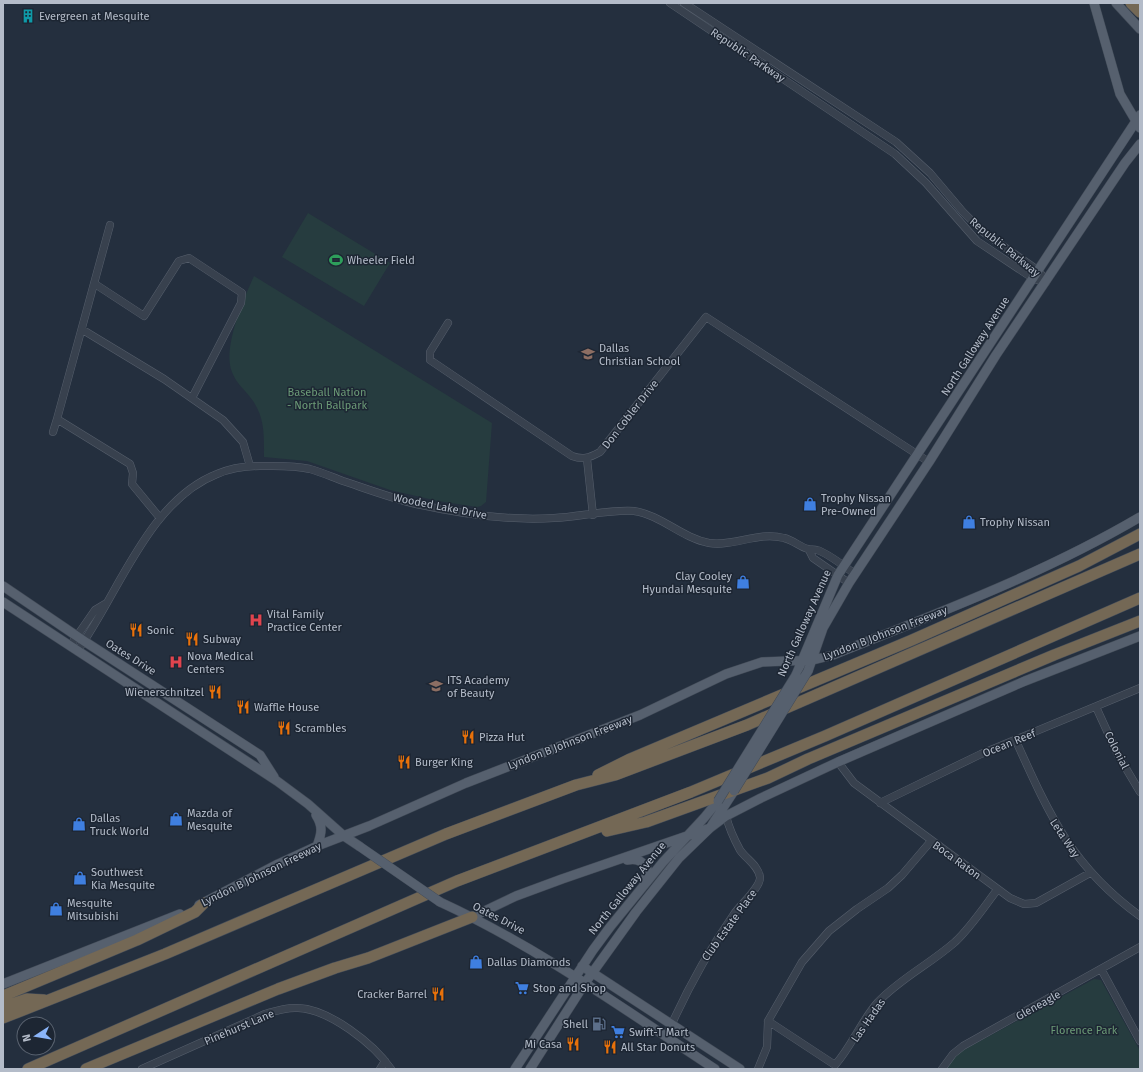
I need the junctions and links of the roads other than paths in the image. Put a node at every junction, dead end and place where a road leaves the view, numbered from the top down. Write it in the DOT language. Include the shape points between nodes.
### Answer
graph roads {
  1 [pos="670,3"];
  2 [pos="684,3"];
  3 [pos="1094,3"];
  4 [pos="1116,3"];
  5 [pos="1131,3"];
  6 [pos="1140,12"];
  7 [pos="1140,29"];
  8 [pos="1139,122"];
  9 [pos="1140,144"];
  10 [pos="1077,211"];
  11 [pos="963,212"];
  12 [pos="955,218"];
  13 [pos="1087,219"];
  14 [pos="110,225"];
  15 [pos="1036,275"];
  16 [pos="1046,282"];
  17 [pos="95,284"];
  18 [pos="448,323"];
  19 [pos="83,330"];
  20 [pos="192,398"];
  21 [pos="57,418"];
  22 [pos="53,432"];
  23 [pos="917,455"];
  24 [pos="587,459"];
  25 [pos="929,462"];
  26 [pos="250,466"];
  27 [pos="593,515"];
  28 [pos="1140,517"];
  29 [pos="160,518"];
  30 [pos="1140,534"];
  31 [pos="809,550"];
  32 [pos="1140,554"];
  33 [pos="844,567"];
  34 [pos="855,574"];
  35 [pos="838,575"];
  36 [pos="849,583"];
  37 [pos="3,586"];
  38 [pos="1140,598"];
  39 [pos="3,602"];
  40 [pos="1140,604"];
  41 [pos="1120,607"];
  42 [pos="1140,621"];
  43 [pos="1140,636"];
  44 [pos="80,639"];
  45 [pos="817,643"];
  46 [pos="74,648"];
  47 [pos="834,655"];
  48 [pos="803,660"];
  49 [pos="813,660"];
  50 [pos="1140,688"];
  51 [pos="181,703"];
  52 [pos="1096,707"];
  53 [pos="174,713"];
  54 [pos="1016,741"];
  55 [pos="838,762"];
  56 [pos="732,777"];
  57 [pos="277,781"];
  58 [pos="576,785"];
  59 [pos="1140,792"];
  60 [pos="730,795"];
  61 [pos="880,803"];
  62 [pos="308,804"];
  63 [pos="741,808"];
  64 [pos="726,816"];
  65 [pos="710,828"];
  66 [pos="344,836"];
  67 [pos="687,836"];
  68 [pos="571,839"];
  69 [pos="931,841"];
  70 [pos="317,846"];
  71 [pos="612,862"];
  72 [pos="1090,873"];
  73 [pos="641,890"];
  74 [pos="997,890"];
  75 [pos="204,903"];
  76 [pos="1140,916"];
  77 [pos="472,917"];
  78 [pos="1140,947"];
  79 [pos="582,966"];
  80 [pos="1101,969"];
  81 [pos="593,973"];
  82 [pos="576,977"];
  83 [pos="585,983"];
  84 [pos="3,984"];
  85 [pos="3,996"];
  86 [pos="49,1000"];
  87 [pos="3,1007"];
  88 [pos="3,1018"];
  89 [pos="768,1021"];
  90 [pos="672,1024"];
  91 [pos="666,1036"];
  92 [pos="1140,1041"];
  93 [pos="385,1061"];
  94 [pos="28,1069"];
  95 [pos="86,1069"];
  96 [pos="142,1069"];
  97 [pos="380,1069"];
  98 [pos="391,1069"];
  99 [pos="515,1069"];
  100 [pos="530,1069"];
  101 [pos="715,1069"];
  102 [pos="740,1069"];
  103 [pos="758,1069"];
  104 [pos="942,1069"];
  1 -- 12 [label="street, Republic Parkway" via="895,154 926,183"];
  2 -- 11 [label="street, Republic Parkway" via="896,142 930,173"];
  3 -- 8 [label="main road" via="1120,94"];
  4 -- 7 [label="main road"];
  5 -- 6 [label="highway"];
  8 -- 10 [label="main road, North Galloway Avenue"];
  9 -- 13 [label="main road, North Galloway Avenue"];
  10 -- 13 [label="main road"];
  10 -- 15 [label="main road, North Galloway Avenue"];
  11 -- 12 [label="street"];
  11 -- 15 [label="street, Republic Parkway" via="983,232"];
  12 -- 15 [label="street, Republic Parkway" via="986,248"];
  13 -- 16 [label="main road, North Galloway Avenue"];
  14 -- 17 [label="street"];
  15 -- 16 [label="street, Republic Parkway"];
  15 -- 23 [label="main road, North Galloway Avenue"];
  16 -- 25 [label="main road, North Galloway Avenue" via="996,355"];
  17 -- 19 [label="street"];
  17 -- 20 [label="street" via="144,316 179,261 189,258 242,293 240,302"];
  18 -- 24 [label="street" via="430,352 430,360 572,456"];
  19 -- 20 [label="street"];
  19 -- 21 [label="street"];
  20 -- 26 [label="street" via="223,420 243,442"];
  21 -- 22 [label="street"];
  21 -- 29 [label="street" via="130,464 133,473 132,484"];
  23 -- 24 [label="street, Don Cobler Drive" via="706,317 600,452"];
  23 -- 25 [label="street, Don Cobler Drive"];
  23 -- 33 [label="main road, North Galloway Avenue"];
  24 -- 27 [label="street"];
  25 -- 34 [label="main road, North Galloway Avenue"];
  26 -- 27 [label="street, Wooded Lake Drive" via="312,469 380,494 456,512 529,519"];
  26 -- 29 [label="street, Wooded Lake Drive" via="216,474 179,497"];
  27 -- 31 [label="street, Wooded Lake Drive" via="623,510 637,512 709,543 774,536 795,542"];
  28 -- 47 [label="main road, Lyndon B Johnson Freeway" via="1058,562"];
  29 -- 44 [label="street, Wooded Lake Drive" via="105,604 102,615"];
  30 -- 58 [label="highway" via="1079,566 854,665 630,759"];
  31 -- 33 [label="street, Wooded Lake Drive" via="817,550"];
  31 -- 35 [label="street, Wooded Lake Drive" via="813,558"];
  32 -- 58 [label="highway" via="747,726 615,775"];
  33 -- 34 [label="street, Wooded Lake Drive"];
  33 -- 35 [label="main road, North Galloway Avenue"];
  34 -- 36 [label="main road, North Galloway Avenue"];
  35 -- 36 [label="street, Wooded Lake Drive"];
  35 -- 48 [label="main road, North Galloway Avenue"];
  36 -- 45 [label="main road, North Galloway Avenue"];
  37 -- 44 [label="main road, Oates Drive"];
  38 -- 41 [label="highway"];
  39 -- 46 [label="main road, Oates Drive"];
  40 -- 41 [label="highway"];
  41 -- 68 [label="highway" via="825,736"];
  42 -- 68 [label="highway" via="1047,658 768,778 646,822"];
  43 -- 55 [label="main road" via="1025,681"];
  44 -- 46 [label="street, Wooded Lake Drive"];
  44 -- 51 [label="main road, Oates Drive"];
  45 -- 47 [label="main road" via="823,651"];
  45 -- 49 [label="main road, North Galloway Avenue"];
  46 -- 53 [label="main road, Oates Drive"];
  47 -- 49 [label="main road, Lyndon B Johnson Freeway"];
  48 -- 49 [label="main road, Lyndon B Johnson Freeway"];
  48 -- 56 [label="main road, North Galloway Avenue, bridge"];
  48 -- 66 [label="main road, Lyndon B Johnson Freeway" via="762,662 726,674 640,715 466,783"];
  49 -- 60 [label="main road, North Galloway Avenue, bridge"];
  50 -- 52 [label="street, Ocean Reef"];
  51 -- 53 [label="main road"];
  51 -- 57 [label="main road, Oates Drive" via="260,755"];
  52 -- 54 [label="street, Ocean Reef"];
  52 -- 59 [label="street, Colonial" via="1118,755"];
  53 -- 57 [label="main road, Oates Drive"];
  54 -- 61 [label="street, Ocean Reef" via="981,754"];
  54 -- 72 [label="street, Leta Way" via="1054,821"];
  55 -- 61 [label="street, Boca Raton" via="854,784"];
  55 -- 63 [label="main road"];
  56 -- 60 [label="main road, bridge"];
  56 -- 67 [label="main road, North Galloway Avenue, bridge" via="718,801"];
  57 -- 62 [label="main road, Oates Drive"];
  58 -- 86 [label="highway" via="446,834 165,954"];
  60 -- 63 [label="main road" via="734,807"];
  60 -- 65 [label="main road, North Galloway Avenue"];
  61 -- 69 [label="street, Boca Raton"];
  62 -- 66 [label="main road, Oates Drive"];
  62 -- 70 [label="main road" via="321,822 322,830"];
  63 -- 64 [label="main road"];
  64 -- 65 [label="main road"];
  64 -- 90 [label="street, Club Estate Place" via="735,841 754,865 760,880 735,912 701,964"];
  65 -- 67 [label="main road"];
  65 -- 81 [label="main road, North Galloway Avenue" via="661,880"];
  66 -- 70 [label="main road, Lyndon B Johnson Freeway"];
  66 -- 77 [label="main road, Oates Drive, bridge" via="440,902"];
  67 -- 71 [label="main road"];
  67 -- 73 [label="main road, North Galloway Avenue"];
  68 -- 94 [label="highway" via="523,854 457,881"];
  69 -- 74 [label="street, Boca Raton"];
  69 -- 89 [label="street" via="888,888 829,931 802,962"];
  70 -- 75 [label="main road, Lyndon B Johnson Freeway"];
  71 -- 73 [label="main road" via="638,859 645,863 648,870"];
  71 -- 77 [label="main road" via="516,896"];
  72 -- 74 [label="street, Boca Raton" via="1036,903 1024,904"];
  72 -- 76 [label="street, Leta Way" via="1111,894"];
  73 -- 79 [label="main road, North Galloway Avenue"];
  74 -- 89 [label="street, Las Hadas" via="956,941 909,975 877,1004 855,1035 850,1048 835,1065"];
  75 -- 84 [label="main road, Lyndon B Johnson Freeway"];
  75 -- 85 [label="highway" via="195,912 154,932"];
  77 -- 82 [label="main road, Oates Drive" via="535,950"];
  77 -- 95 [label="highway" via="368,958 278,989"];
  78 -- 80 [label="street, Gleneagle"];
  79 -- 81 [label="main road"];
  79 -- 82 [label="main road, North Galloway Avenue"];
  80 -- 92 [label="street"];
  80 -- 104 [label="street, Gleneagle" via="963,1046"];
  81 -- 83 [label="main road, North Galloway Avenue"];
  81 -- 90 [label="main road"];
  82 -- 83 [label="main road, Oates Drive"];
  82 -- 99 [label="main road, North Galloway Avenue"];
  83 -- 91 [label="main road, Oates Drive"];
  83 -- 100 [label="main road, North Galloway Avenue"];
  86 -- 87 [label="highway" via="27,999"];
  86 -- 88 [label="highway"];
  89 -- 103 [label="street" via="766,1053"];
  90 -- 91 [label="street, Club Estate Place"];
  90 -- 102 [label="main road"];
  91 -- 101 [label="main road, Oates Drive"];
  93 -- 96 [label="street, Pinehurst Lane" via="373,1047 341,1024 311,1010 299,1008 264,1014"];
  93 -- 97 [label="street"];
  93 -- 98 [label="street, Pinehurst Lane"];
}
